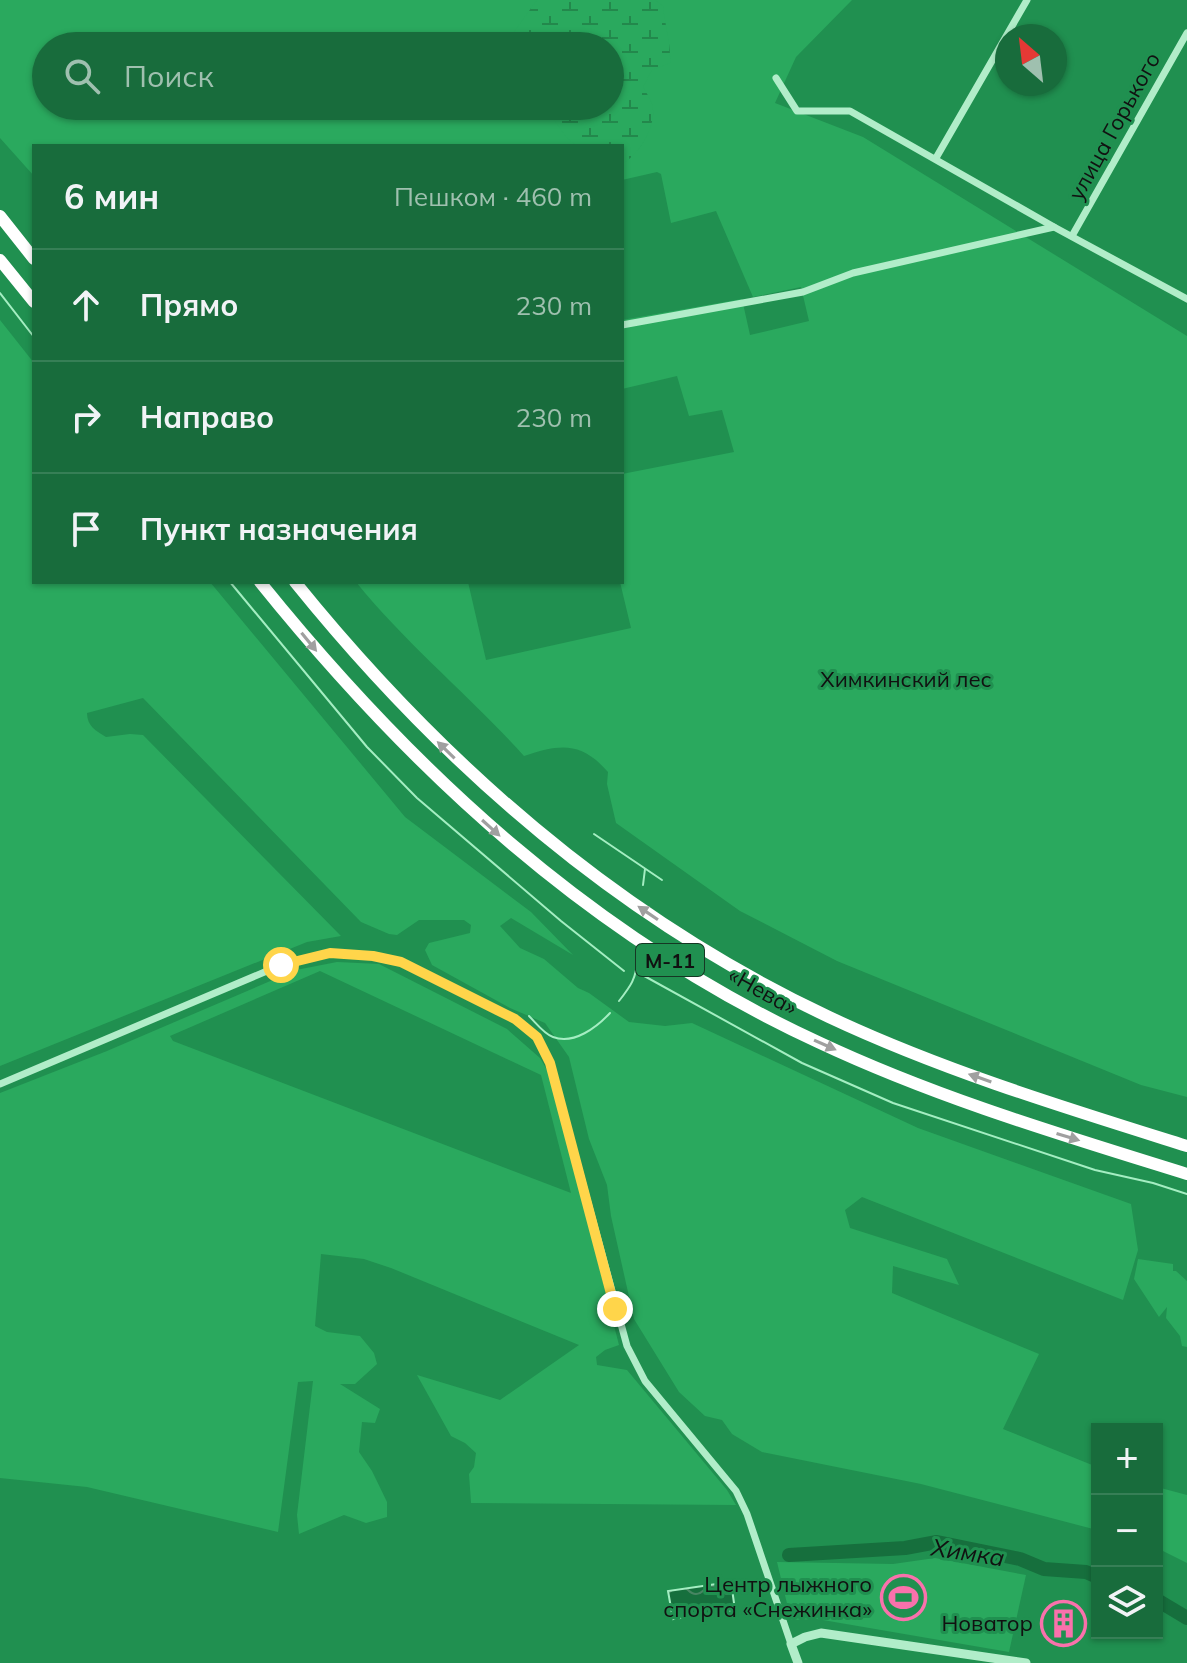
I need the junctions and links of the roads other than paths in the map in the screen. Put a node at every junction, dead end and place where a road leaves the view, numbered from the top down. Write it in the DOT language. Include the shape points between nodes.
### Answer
graph roads {
  1 [pos="1027,0"];
  2 [pos="1187,33"];
  3 [pos="776,78"];
  4 [pos="936,158"];
  5 [pos="0,216"];
  6 [pos="1054,227"];
  7 [pos="1072,236"];
  8 [pos="32,256"];
  9 [pos="0,260"];
  10 [pos="1187,299"];
  11 [pos="32,300"];
  12 [pos="624,325"];
  13 [pos="262,584"];
  14 [pos="297,584"];
  15 [pos="0,1084"];
  16 [pos="1187,1146"];
  17 [pos="1187,1174"];
  18 [pos="791,1644"];
  19 [pos="798,1663"];
  20 [pos="1026,1663"];
  1 -- 4 [label="street"];
  2 -- 7 [label="street, улица Горького"];
  3 -- 4 [label="street" via="797,111 850,111"];
  4 -- 6 [label="street"];
  5 -- 8 [label="highway"];
  6 -- 7 [label="street"];
  6 -- 12 [label="street" via="853,273 803,292"];
  7 -- 10 [label="street"];
  9 -- 11 [label="highway"];
  13 -- 17 [label="highway, «Нева» / М-11, one-way" via="331,668 436,778 548,876 664,956 782,1025 875,1067 1021,1122"];
  16 -- 14 [label="highway, «Нева» / М-11, one-way" via="886,1042 750,978 704,950 579,864 476,779 351,651"];
  15 -- 18 [label="street" via="281,965 330,953 401,962 515,1019 537,1037 550,1063 627,1346 645,1381 736,1491"];
  18 -- 19 [label="street"];
  18 -- 20 [label="street" via="821,1633"];
}
